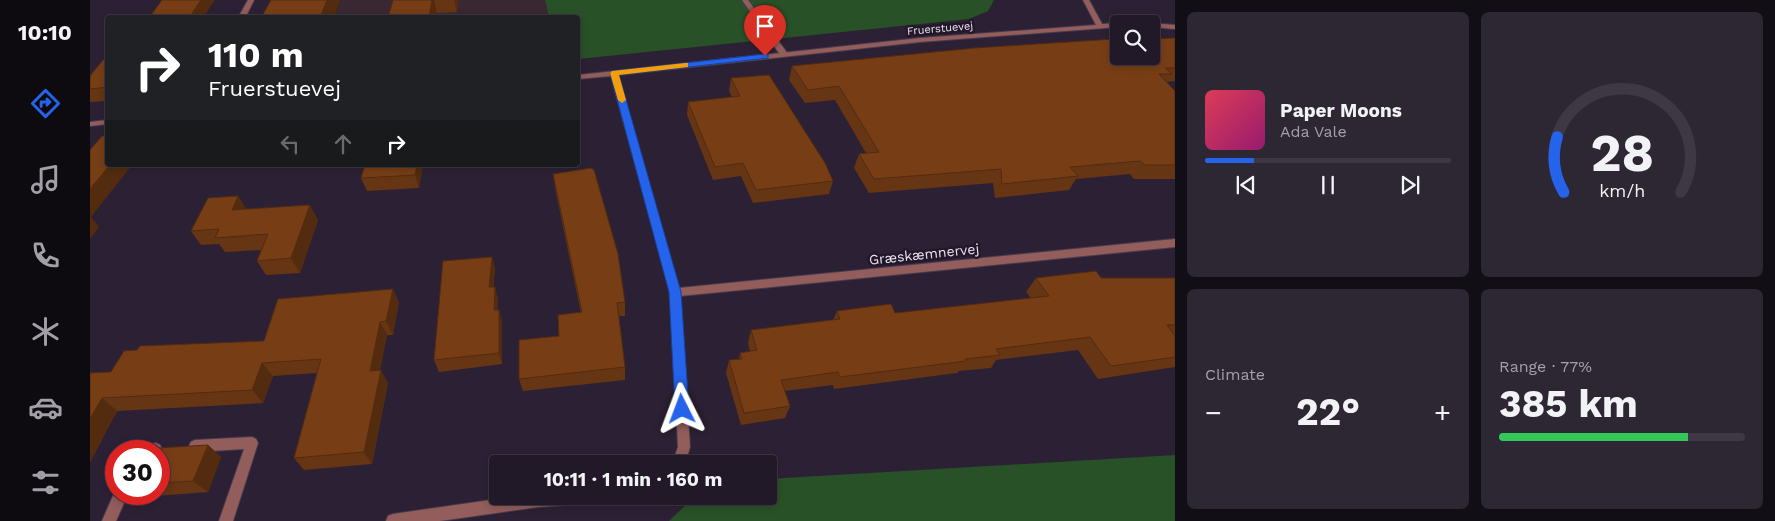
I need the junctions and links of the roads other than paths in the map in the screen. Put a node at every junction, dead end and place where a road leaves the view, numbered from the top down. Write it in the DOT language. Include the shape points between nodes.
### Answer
graph roads {
  1 [pos="251,0"];
  2 [pos="745,0"];
  3 [pos="1086,0"];
  4 [pos="243,15"];
  5 [pos="1110,25"];
  6 [pos="1099,26"];
  7 [pos="1160,26"];
  8 [pos="1175,27"];
  9 [pos="784,54"];
  10 [pos="614,73"];
  11 [pos="580,77"];
  12 [pos="105,122"];
  13 [pos="90,124"];
  14 [pos="1175,243"];
  15 [pos="675,292"];
  16 [pos="186,447"];
  17 [pos="681,455"];
  18 [pos="116,505"];
  19 [pos="503,505"];
  20 [pos="109,521"];
  21 [pos="226,521"];
  22 [pos="393,521"];
  1 -- 4 [label="street"];
  2 -- 9 [label="street"];
  3 -- 6 [label="street"];
  5 -- 6 [label="street, Fruerstuevej"];
  6 -- 9 [label="street, Fruerstuevej"];
  7 -- 8 [label="street"];
  9 -- 10 [label="street, Fruerstuevej"];
  10 -- 11 [label="street, Fruerstuevej"];
  10 -- 15 [label="street"];
  12 -- 13 [label="street"];
  14 -- 15 [label="street, Græskæmnervej"];
  15 -- 17 [label="street" via="684,447"];
  16 -- 21 [label="street" via="252,443"];
  18 -- 20 [label="street"];
  19 -- 22 [label="street"];
}
